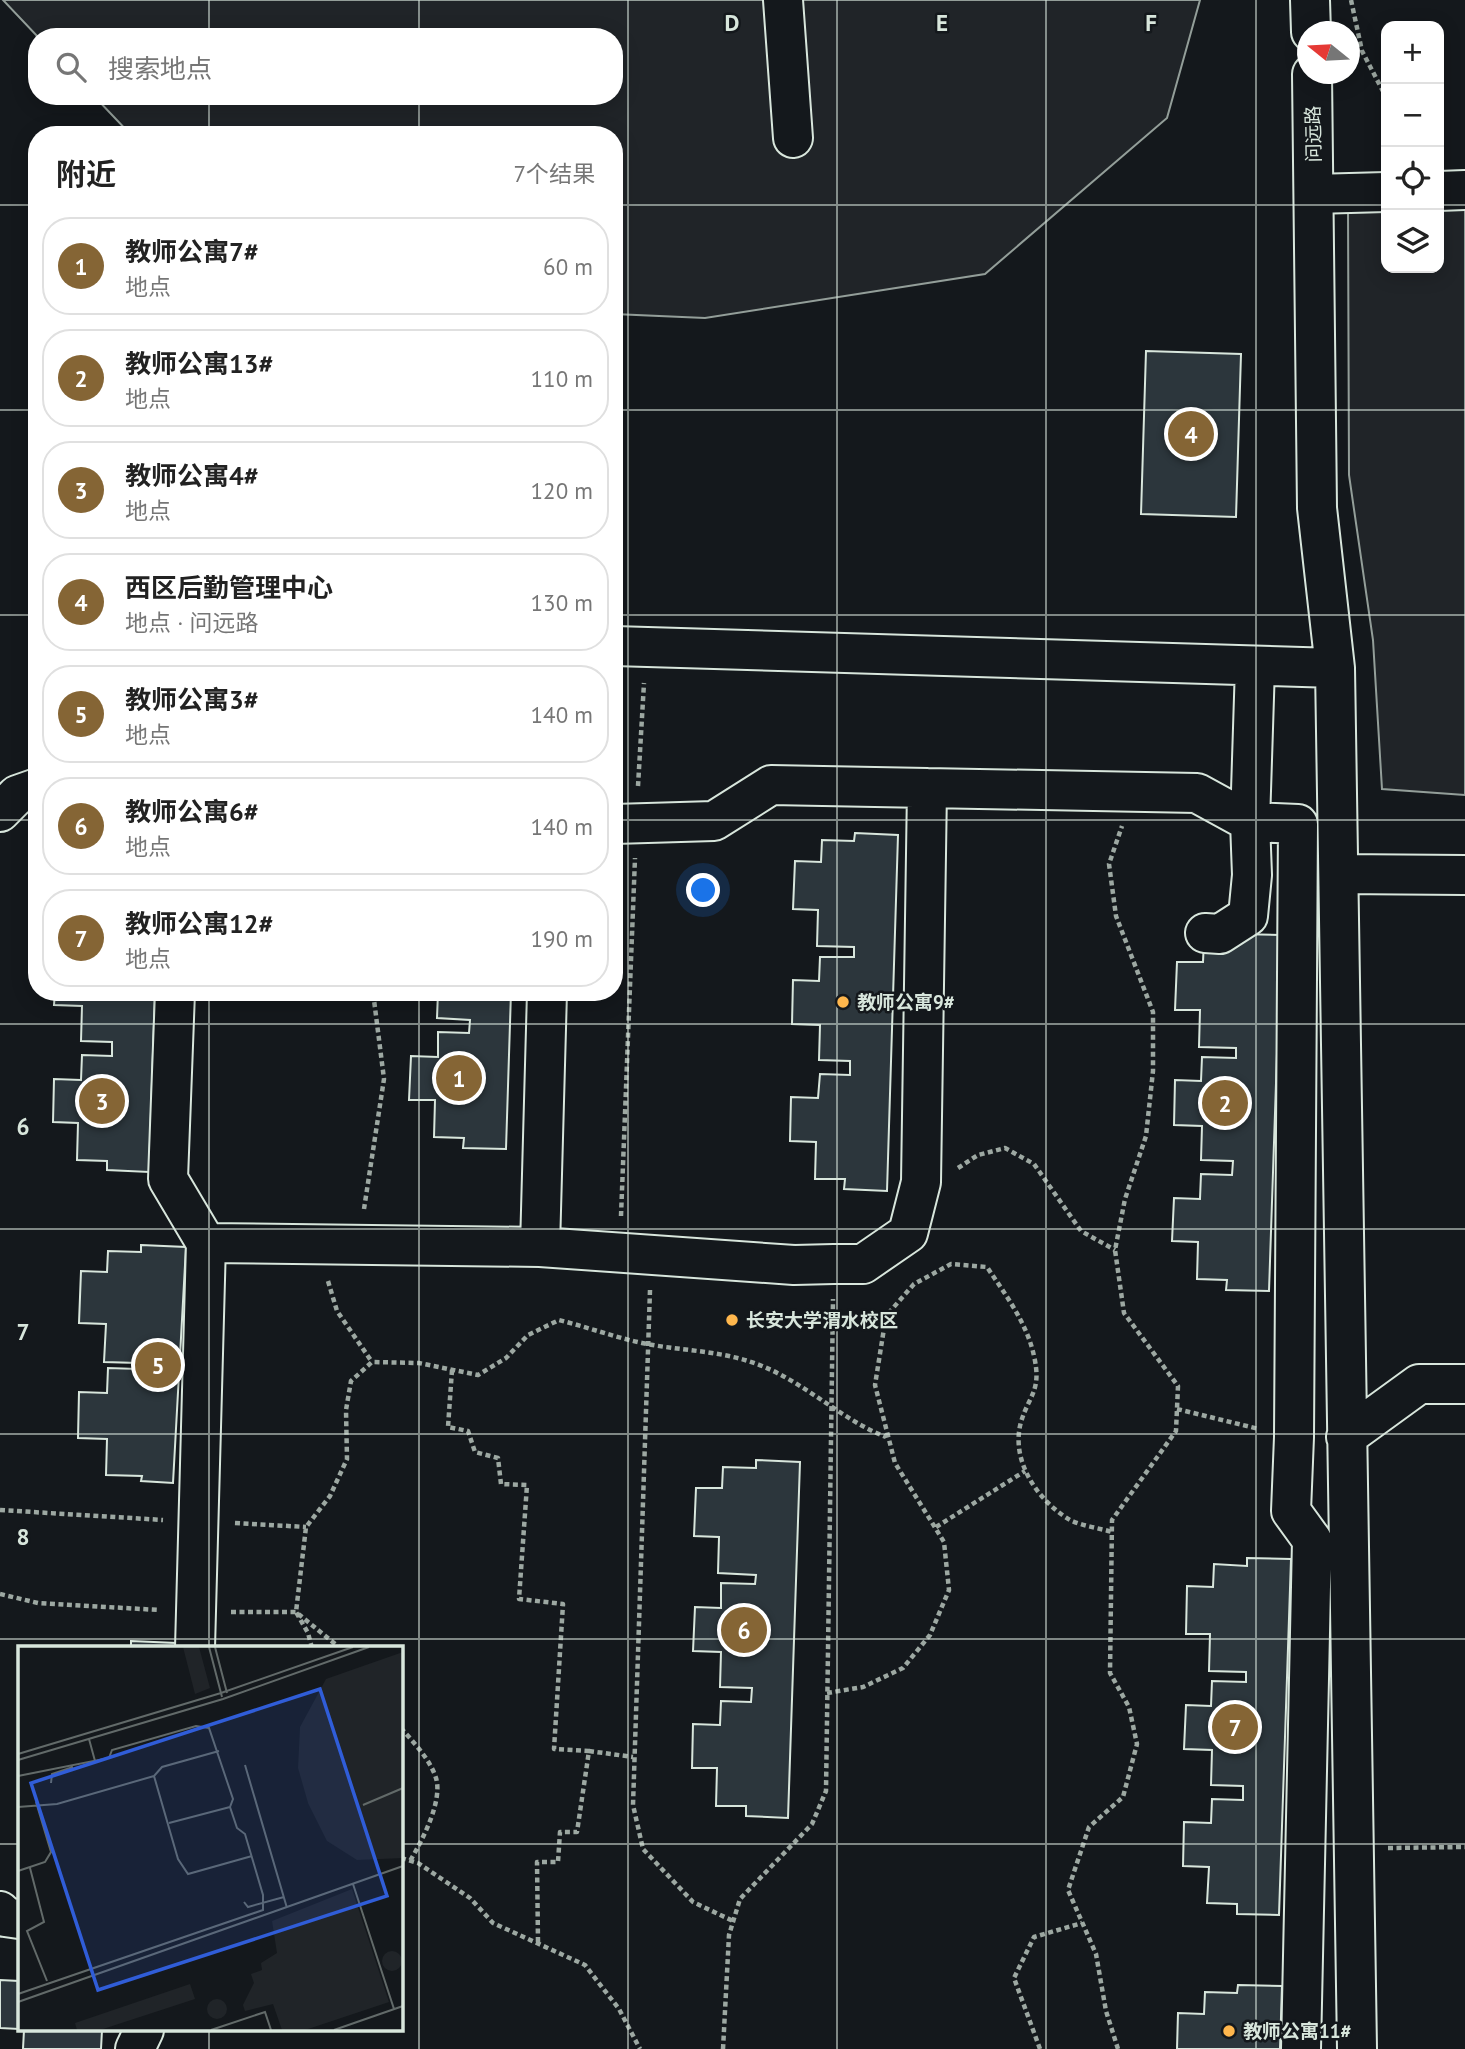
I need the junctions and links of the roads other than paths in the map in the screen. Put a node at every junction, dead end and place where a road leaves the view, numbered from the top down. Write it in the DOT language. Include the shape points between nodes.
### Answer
graph roads {
  1 [pos="783,0"];
  2 [pos="1310,0"];
  3 [pos="1311,21"];
  4 [pos="1312,84"];
  5 [pos="793,138"];
  6 [pos="1465,190"];
  7 [pos="1444,191"];
  8 [pos="1381,192"];
  9 [pos="1314,194"];
  10 [pos="630,647"];
  11 [pos="1255,666"];
  12 [pos="1335,668"];
  13 [pos="927,788"];
  14 [pos="28,792"];
  15 [pos="0,812"];
  16 [pos="1250,822"];
  17 [pos="625,824"];
  18 [pos="1339,874"];
  19 [pos="1465,875"];
  20 [pos="1205,933"];
  21 [pos="175,1001"];
  22 [pos="547,1001"];
  23 [pos="206,1244"];
  24 [pos="540,1247"];
  25 [pos="1465,1384"];
  26 [pos="1346,1437"];
  27 [pos="195,1646"];
  28 [pos="0,1911"];
  29 [pos="18,1919"];
  30 [pos="143,2032"];
  31 [pos="135,2049"];
  32 [pos="1301,2049"];
  33 [pos="1357,2049"];
  1 -- 5 [label="street"];
  2 -- 3 [label="street"];
  4 -- 9 [label="street, 问远路"];
  6 -- 7 [label="street"];
  8 -- 9 [label="street"];
  9 -- 12 [label="street, 问远路" via="1317,508"];
  10 -- 11 [label="street"];
  11 -- 12 [label="street"];
  11 -- 16 [label="street"];
  12 -- 18 [label="street, 问远路"];
  13 -- 16 [label="street" via="1197,793"];
  13 -- 17 [label="street" via="771,785 714,821"];
  13 -- 24 [label="street" via="921,1182 908,1233 863,1264 794,1265"];
  14 -- 15 [label="street"];
  16 -- 20 [label="street" via="1248,916 1220,934"];
  16 -- 32 [label="street" via="1298,824 1291,1511 1312,1540"];
  18 -- 19 [label="street"];
  18 -- 26 [label="street, 问远路"];
  21 -- 23 [label="street" via="168,1179"];
  22 -- 24 [label="street"];
  23 -- 24 [label="street"];
  23 -- 27 [label="street"];
  25 -- 26 [label="street" via="1419,1384"];
  26 -- 33 [label="street, 问远路"];
  28 -- 29 [label="street"];
  30 -- 31 [label="street"];
}
